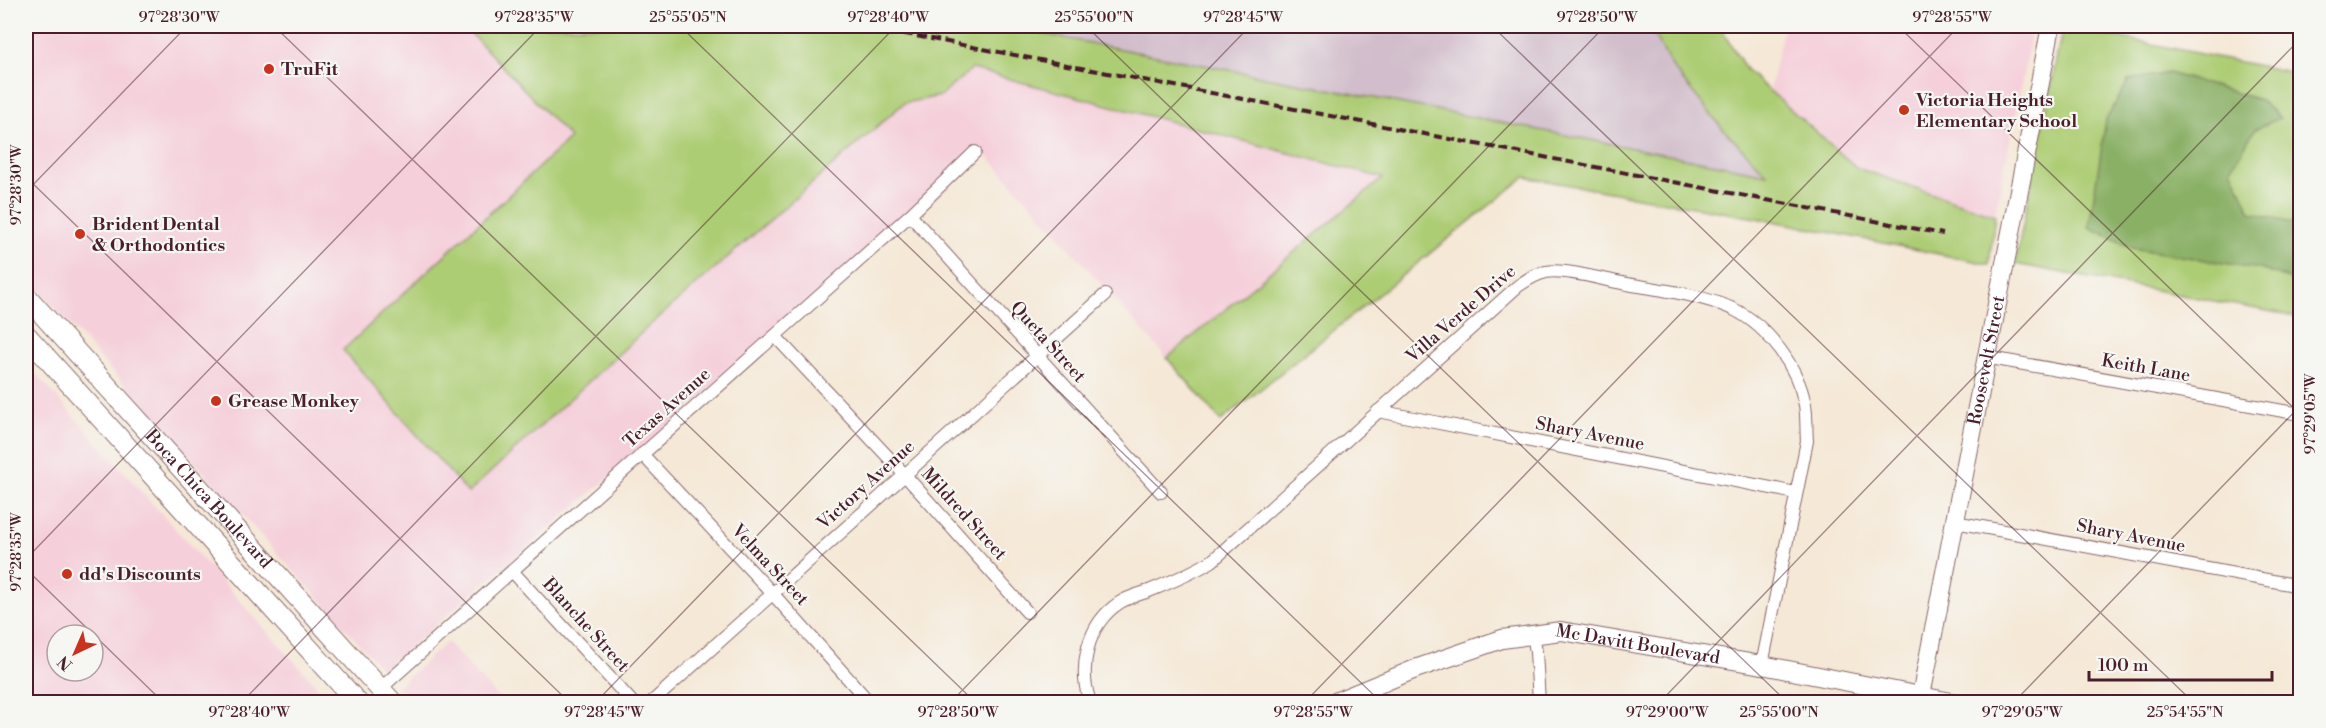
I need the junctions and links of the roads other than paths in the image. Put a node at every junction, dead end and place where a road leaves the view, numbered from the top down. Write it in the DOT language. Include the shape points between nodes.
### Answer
graph roads {
  1 [pos="2051,26"];
  2 [pos="975,152"];
  3 [pos="910,215"];
  4 [pos="1105,295"];
  5 [pos="26,296"];
  6 [pos="26,335"];
  7 [pos="775,336"];
  8 [pos="1037,356"];
  9 [pos="1985,357"];
  10 [pos="1378,411"];
  11 [pos="2301,414"];
  12 [pos="642,453"];
  13 [pos="904,474"];
  14 [pos="1161,492"];
  15 [pos="1796,493"];
  16 [pos="1955,522"];
  17 [pos="513,572"];
  18 [pos="2301,586"];
  19 [pos="772,593"];
  20 [pos="1027,612"];
  21 [pos="1533,633"];
  22 [pos="1762,665"];
  23 [pos="386,696"];
  24 [pos="1920,699"];
  25 [pos="357,702"];
  26 [pos="632,702"];
  27 [pos="652,702"];
  28 [pos="869,702"];
  29 [pos="1090,702"];
  30 [pos="1335,702"];
  31 [pos="1539,702"];
  32 [pos="1951,702"];
  1 -- 9 [label="street, Roosevelt Street"];
  2 -- 3 [label="street, Texas Avenue"];
  3 -- 7 [label="street, Texas Avenue"];
  3 -- 8 [label="street, Queta Street"];
  4 -- 8 [label="street, Victory Avenue"];
  5 -- 23 [label="main road, Boca Chica Boulevard"];
  6 -- 25 [label="main road, Boca Chica Boulevard"];
  7 -- 12 [label="street, Texas Avenue"];
  7 -- 13 [label="street, Mildred Street"];
  8 -- 13 [label="street, Victory Avenue"];
  8 -- 14 [label="street, Queta Street"];
  9 -- 11 [label="street, Keith Lane"];
  9 -- 16 [label="street, Roosevelt Street"];
  10 -- 15 [label="street, Shary Avenue"];
  10 -- 15 [label="street, Villa Verde Drive" via="1533,276 1548,271 1582,275 1708,300 1751,319 1781,352 1805,405 1807,441"];
  10 -- 29 [label="street, Villa Verde Drive" via="1212,561 1119,603 1106,616 1086,652 1084,674"];
  12 -- 17 [label="street, Texas Avenue"];
  12 -- 19 [label="street, Velma Street"];
  13 -- 19 [label="street, Victory Avenue"];
  13 -- 20 [label="street, Mildred Street"];
  15 -- 22 [label="street, Villa Verde Drive"];
  16 -- 18 [label="street, Shary Avenue"];
  16 -- 24 [label="street, Roosevelt Street"];
  17 -- 23 [label="street, Texas Avenue"];
  17 -- 26 [label="street, Blanche Street"];
  19 -- 27 [label="street, Victory Avenue"];
  19 -- 28 [label="street, Velma Street"];
  21 -- 22 [label="street, Mc Davitt Boulevard" via="1561,630"];
  21 -- 30 [label="street, Mc Davitt Boulevard" via="1502,639"];
  21 -- 31 [label="street"];
  22 -- 24 [label="street, Mc Davitt Boulevard"];
  24 -- 32 [label="street, Mc Davitt Boulevard"];
}
